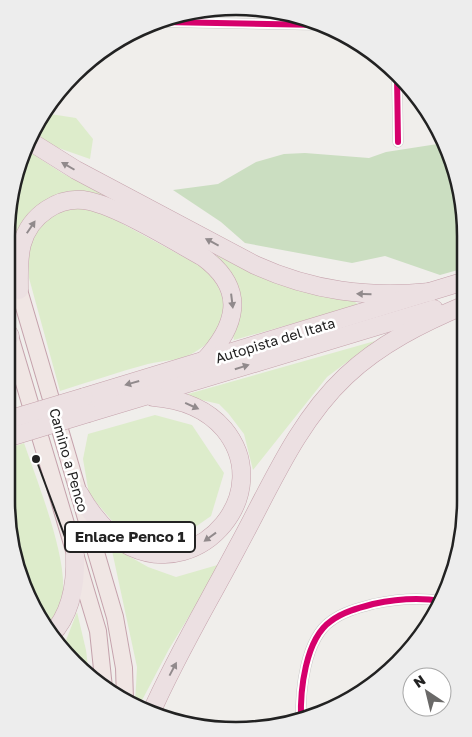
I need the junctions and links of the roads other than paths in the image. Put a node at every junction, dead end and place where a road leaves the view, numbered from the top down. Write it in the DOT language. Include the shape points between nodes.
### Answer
graph roads {
  1 [pos="181,22"];
  2 [pos="298,25"];
  3 [pos="397,85"];
  4 [pos="398,142"];
  5 [pos="35,144"];
  6 [pos="15,277"];
  7 [pos="457,284"];
  8 [pos="19,290"];
  9 [pos="430,292"];
  10 [pos="457,302"];
  11 [pos="457,309"];
  12 [pos="15,354"];
  13 [pos="203,362"];
  14 [pos="145,396"];
  15 [pos="87,405"];
  16 [pos="15,418"];
  17 [pos="15,435"];
  18 [pos="78,493"];
  19 [pos="75,555"];
  20 [pos="434,600"];
  21 [pos="55,629"];
  22 [pos="103,677"];
  23 [pos="125,692"];
  24 [pos="155,706"];
  25 [pos="302,712"];
  1 -- 2 [label="street"];
  3 -- 4 [label="street"];
  9 -- 5 [label="highway, one-way" via="355,294 317,288 286,278 255,265 76,170"];
  6 -- 8 [label="main road, Camino a Penco"];
  7 -- 9 [label="highway, Autopista del Itata"];
  8 -- 13 [label="highway, one-way" via="22,242 40,215 67,201 83,200 104,205 203,257 226,281 232,298 231,320 223,339"];
  8 -- 18 [label="highway, Camino a Penco"];
  9 -- 13 [label="highway, Autopista del Itata"];
  14 -- 10 [label="highway, Autopista del Itata, one-way"];
  24 -- 11 [label="highway, one-way" via="285,460 318,407 344,378 377,351"];
  12 -- 19 [label="highway, Camino a Penco"];
  13 -- 15 [label="highway, Autopista del Itata, one-way"];
  14 -- 15 [label="highway, Autopista del Itata"];
  14 -- 18 [label="highway, one-way" via="172,399 196,407 228,434 238,452 242,469 240,496 232,513 212,536 192,547 172,553 152,553 132,548 114,536"];
  15 -- 16 [label="highway, bridge"];
  15 -- 17 [label="highway, bridge"];
  18 -- 23 [label="highway, Camino a Penco" via="116,623"];
  19 -- 21 [label="highway" via="72,595"];
  19 -- 22 [label="highway, Camino a Penco" via="98,632"];
  20 -- 25 [label="street" via="422,598 380,603 355,609 329,622 312,646 304,676"];
}
